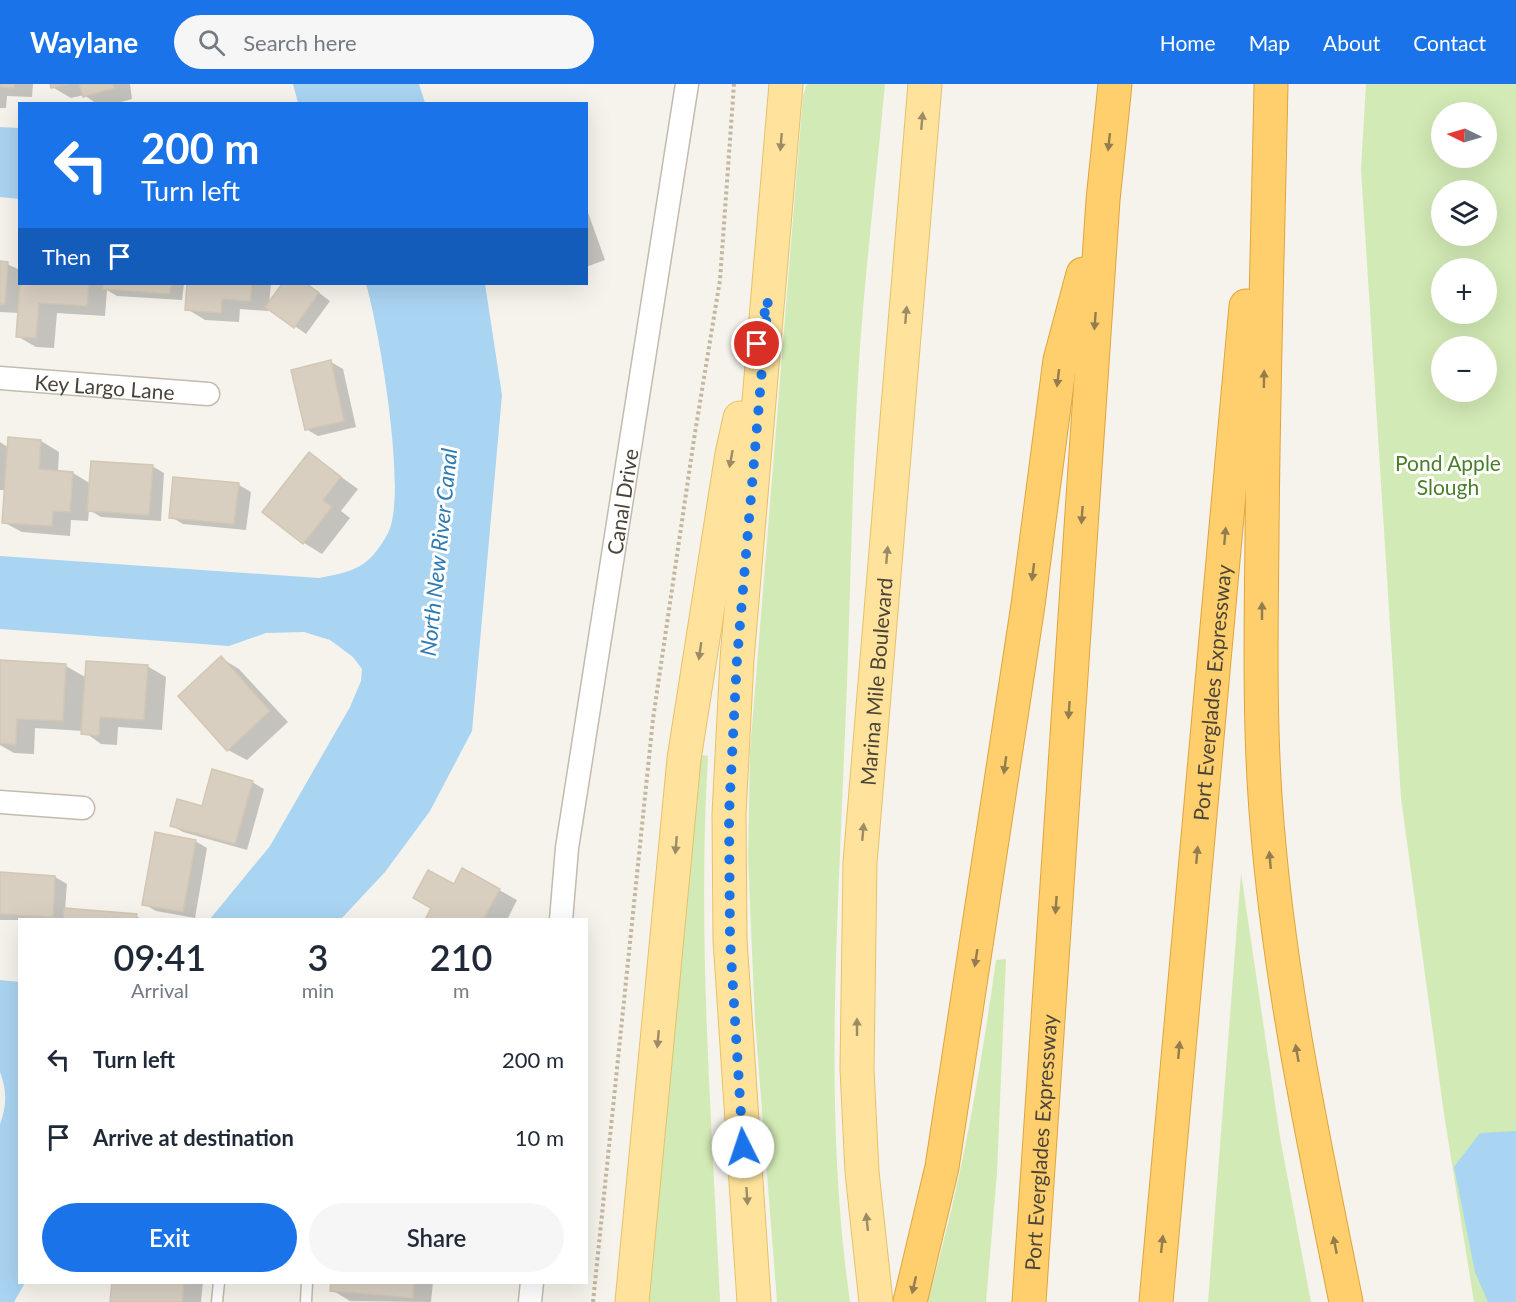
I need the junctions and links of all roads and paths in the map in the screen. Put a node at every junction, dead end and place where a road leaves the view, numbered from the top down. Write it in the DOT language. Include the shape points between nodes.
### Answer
graph roads {
  1 [pos="687,84"];
  2 [pos="786,84"];
  3 [pos="925,84"];
  4 [pos="1114,84"];
  5 [pos="1266,84"];
  6 [pos="1271,84"];
  7 [pos="1103,200"];
  8 [pos="768,299"];
  9 [pos="0,378"];
  10 [pos="208,394"];
  11 [pos="0,802"];
  12 [pos="83,808"];
  13 [pos="561,918"];
  14 [pos="219,1284"];
  15 [pos="307,1284"];
  16 [pos="531,1284"];
  17 [pos="876,1295"];
  18 [pos="217,1302"];
  19 [pos="306,1302"];
  20 [pos="530,1302"];
  21 [pos="632,1302"];
  22 [pos="754,1302"];
  23 [pos="910,1302"];
  24 [pos="1029,1302"];
  25 [pos="1156,1302"];
  26 [pos="1346,1302"];
  1 -- 13 [label="street, Canal Drive" via="567,848"];
  2 -- 8 [label="main road, one-way"];
  17 -- 3 [label="main road, Marina Mile Boulevard, one-way" via="862,1172 857,1069 860,863"];
  4 -- 7 [label="highway, Port Everglades Expressway, one-way"];
  25 -- 5 [label="highway, Port Everglades Expressway, one-way"];
  26 -- 6 [label="highway, one-way" via="1284,978 1263,769 1263,437"];
  7 -- 23 [label="highway, one-way" via="1060,360 1029,605 942,1167"];
  7 -- 24 [label="highway, Port Everglades Expressway, one-way"];
  8 -- 21 [label="main road, one-way" via="732,454 684,759"];
  8 -- 22 [label="main road, one-way" via="737,659 729,814 730,940"];
  9 -- 10 [label="street, Key Largo Lane"];
  11 -- 12 [label="street"];
  14 -- 18 [label="lane"];
  15 -- 19 [label="lane"];
  16 -- 20 [label="street"];
}
